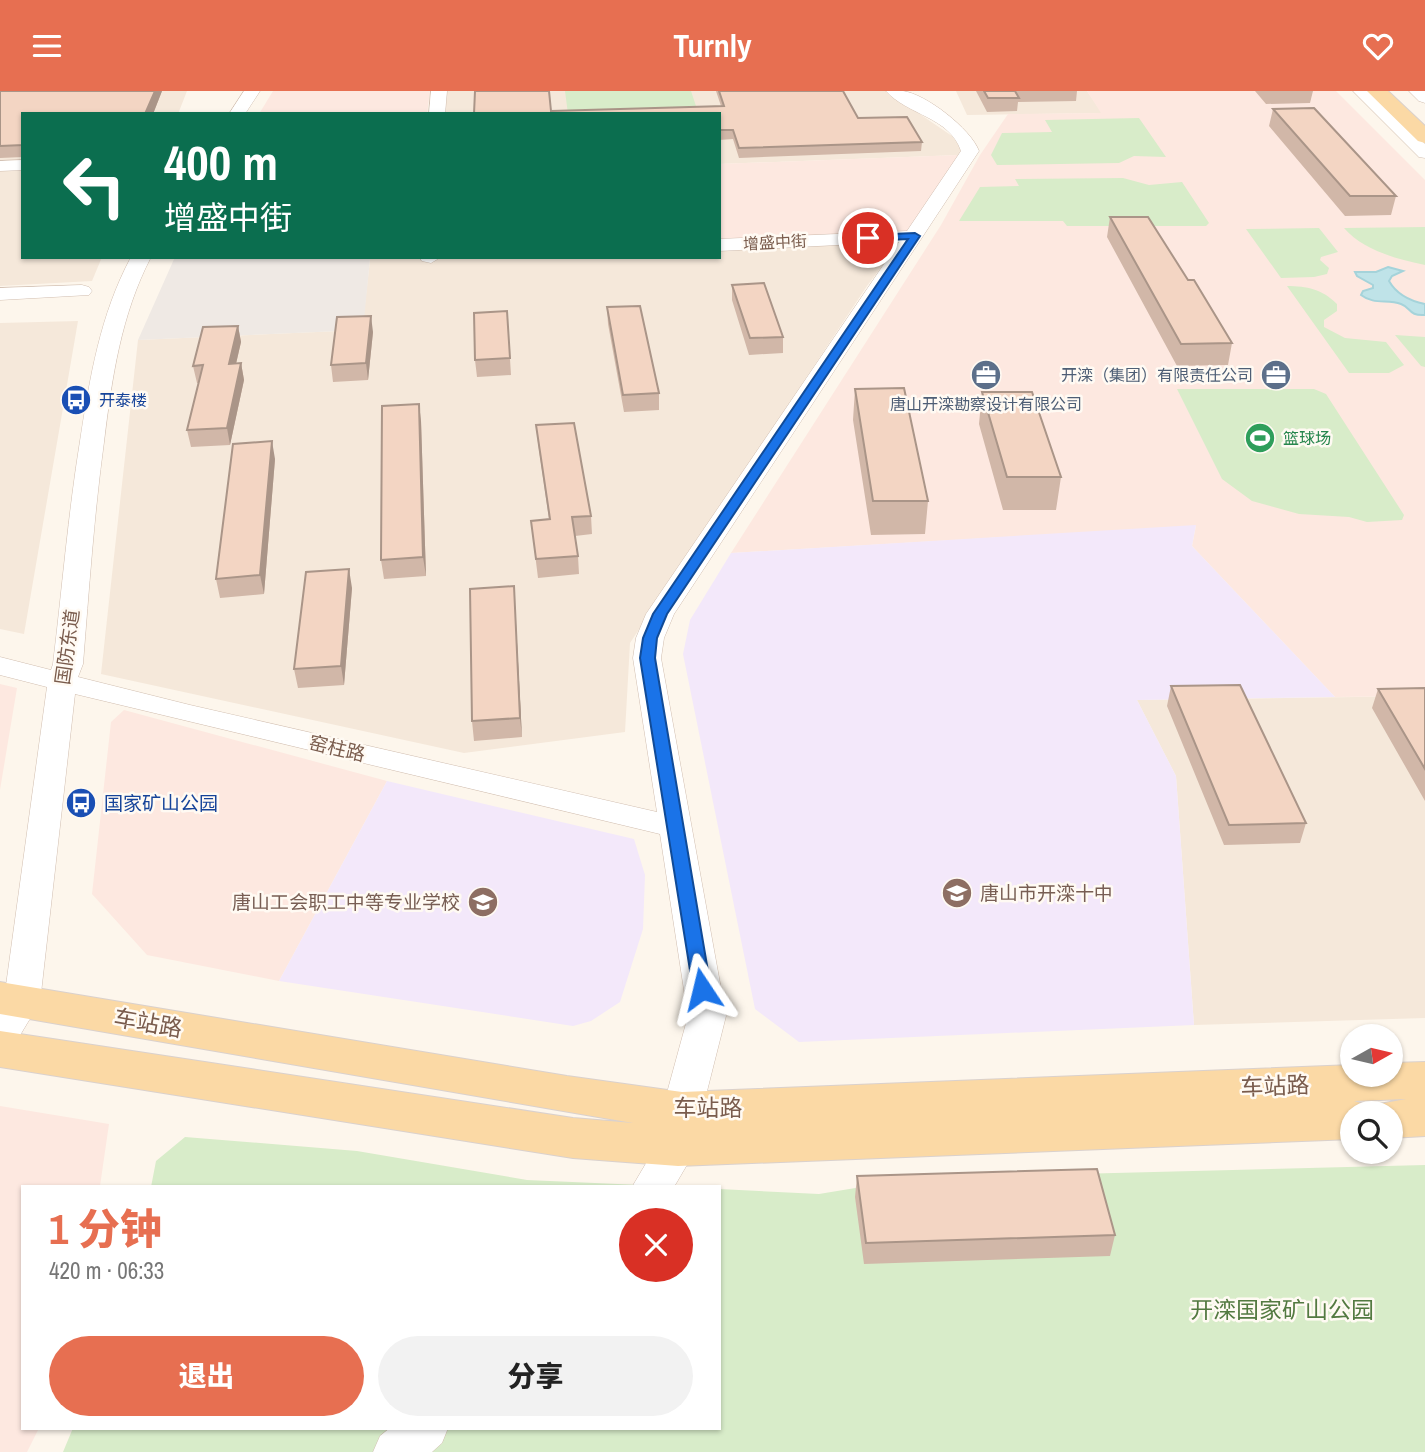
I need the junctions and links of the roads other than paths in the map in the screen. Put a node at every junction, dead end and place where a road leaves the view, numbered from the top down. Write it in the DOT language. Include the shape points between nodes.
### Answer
graph roads {
  1 [pos="252,91"];
  2 [pos="439,91"];
  3 [pos="894,91"];
  4 [pos="1361,91"];
  5 [pos="1377,91"];
  6 [pos="1394,91"];
  7 [pos="1418,91"];
  8 [pos="1425,98"];
  9 [pos="238,112"];
  10 [pos="437,112"];
  11 [pos="1425,119"];
  12 [pos="1425,137"];
  13 [pos="1425,153"];
  14 [pos="21,165"];
  15 [pos="0,166"];
  16 [pos="915,236"];
  17 [pos="721,244"];
  18 [pos="140,259"];
  19 [pos="82,291"];
  20 [pos="0,294"];
  21 [pos="0,666"];
  22 [pos="62,682"];
  23 [pos="674,827"];
  24 [pos="7,1012"];
  25 [pos="0,1049"];
  26 [pos="1425,1080"];
  27 [pos="1425,1117"];
  28 [pos="1403,1118"];
  29 [pos="1340,1120"];
  30 [pos="680,1128"];
  31 [pos="653,1185"];
  32 [pos="423,1430"];
  33 [pos="397,1452"];
  1 -- 9 [label="street"];
  2 -- 10 [label="street"];
  3 -- 16 [label="street" via="952,125 970,151"];
  4 -- 13 [label="street"];
  5 -- 12 [label="main road"];
  6 -- 11 [label="main road"];
  7 -- 8 [label="street"];
  14 -- 15 [label="street"];
  16 -- 17 [label="street, 增盛中街"];
  16 -- 23 [label="street" via="771,445 655,626 647,658"];
  18 -- 22 [label="street, 国防东道" via="117,307 106,352 89,462 68,664"];
  19 -- 20 [label="street"];
  21 -- 22 [label="street, 窑柱路"];
  22 -- 23 [label="street, 窑柱路"];
  22 -- 24 [label="street, 国防东道"];
  23 -- 30 [label="street" via="706,1016"];
  24 -- 30 [label="main road, 车站路" via="567,1095"];
  25 -- 30 [label="main road, 车站路" via="573,1138"];
  26 -- 30 [label="main road, 车站路"];
  27 -- 28 [label="main road"];
  29 -- 30 [label="main road, 车站路"];
  30 -- 31 [label="street"];
  32 -- 33 [label="street"];
}
